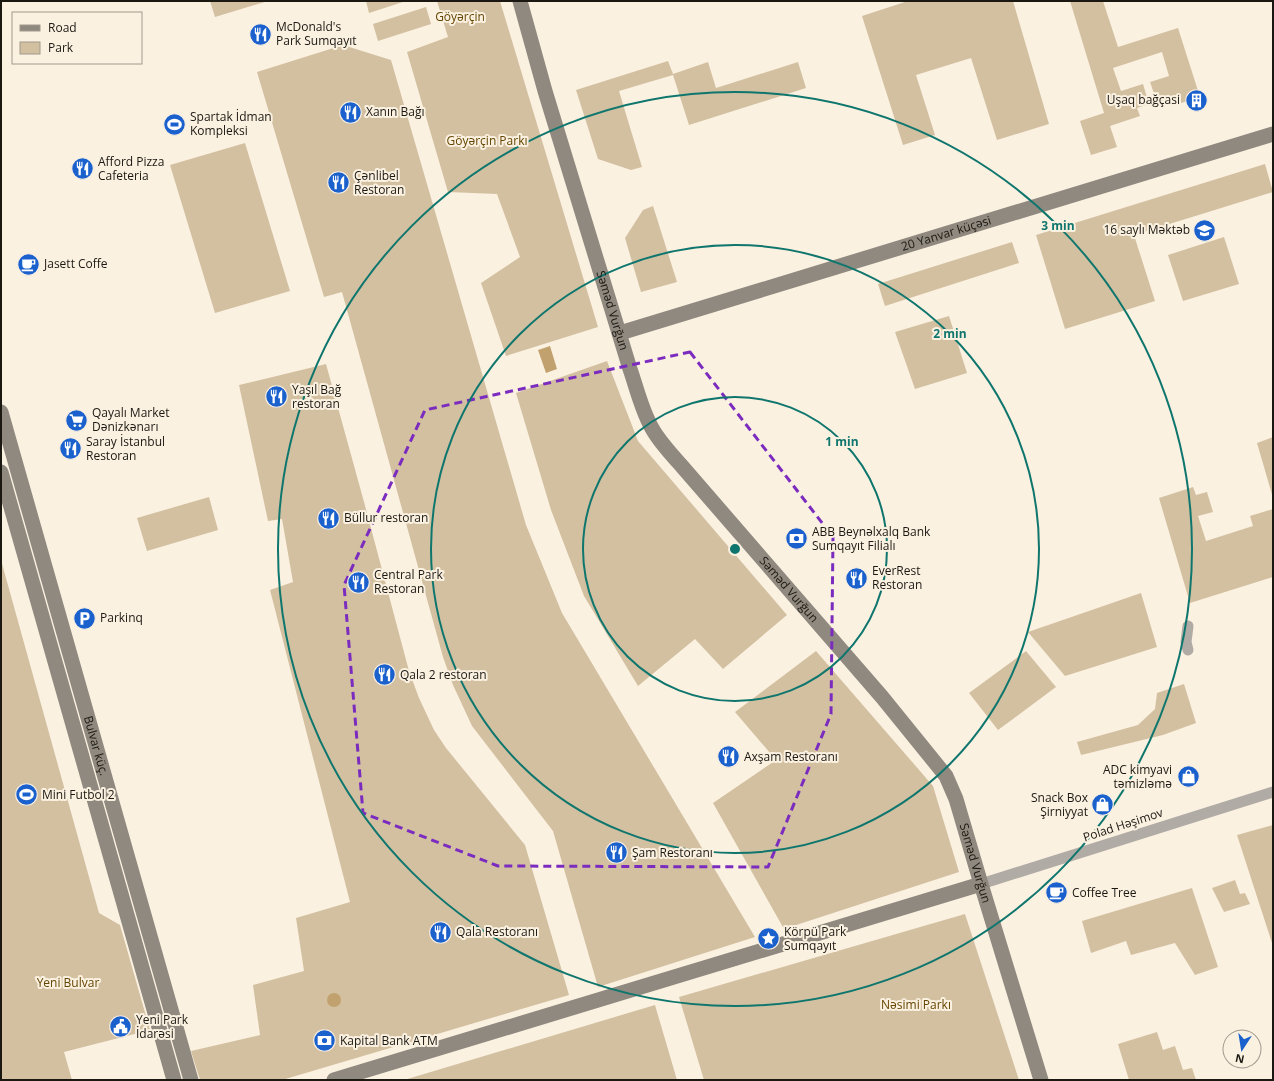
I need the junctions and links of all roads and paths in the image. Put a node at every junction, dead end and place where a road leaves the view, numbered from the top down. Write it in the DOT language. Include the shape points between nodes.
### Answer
graph roads {
  1 [pos="520,1"];
  2 [pos="1273,134"];
  3 [pos="620,333"];
  4 [pos="1,412"];
  5 [pos="1,472"];
  6 [pos="37,539"];
  7 [pos="21,544"];
  8 [pos="1188,626"];
  9 [pos="1188,650"];
  10 [pos="1273,792"];
  11 [pos="981,884"];
  12 [pos="148,929"];
  13 [pos="133,934"];
  14 [pos="174,1080"];
  15 [pos="191,1080"];
  16 [pos="334,1080"];
  17 [pos="1041,1080"];
  1 -- 3 [label="street, Səməd Vurğun" via="545,91"];
  2 -- 3 [label="street, 20 Yanvar küçəsi"];
  3 -- 11 [label="street, Səməd Vurğun" via="645,412 652,429 664,446 882,697 946,776 956,799"];
  4 -- 6 [label="street, Bulvar küç."];
  5 -- 7 [label="street, Bulvar küç."];
  6 -- 7 [label="street"];
  6 -- 12 [label="street, Bulvar küç."];
  7 -- 13 [label="street, Bulvar küç."];
  8 -- 9 [label="street"];
  10 -- 11 [label="street, Polad Həşimov"];
  11 -- 16 [label="street"];
  11 -- 17 [label="street, Səməd Vurğun"];
  12 -- 13 [label="street"];
  12 -- 15 [label="street, Bulvar küç."];
  13 -- 14 [label="street, Bulvar küç."];
}
